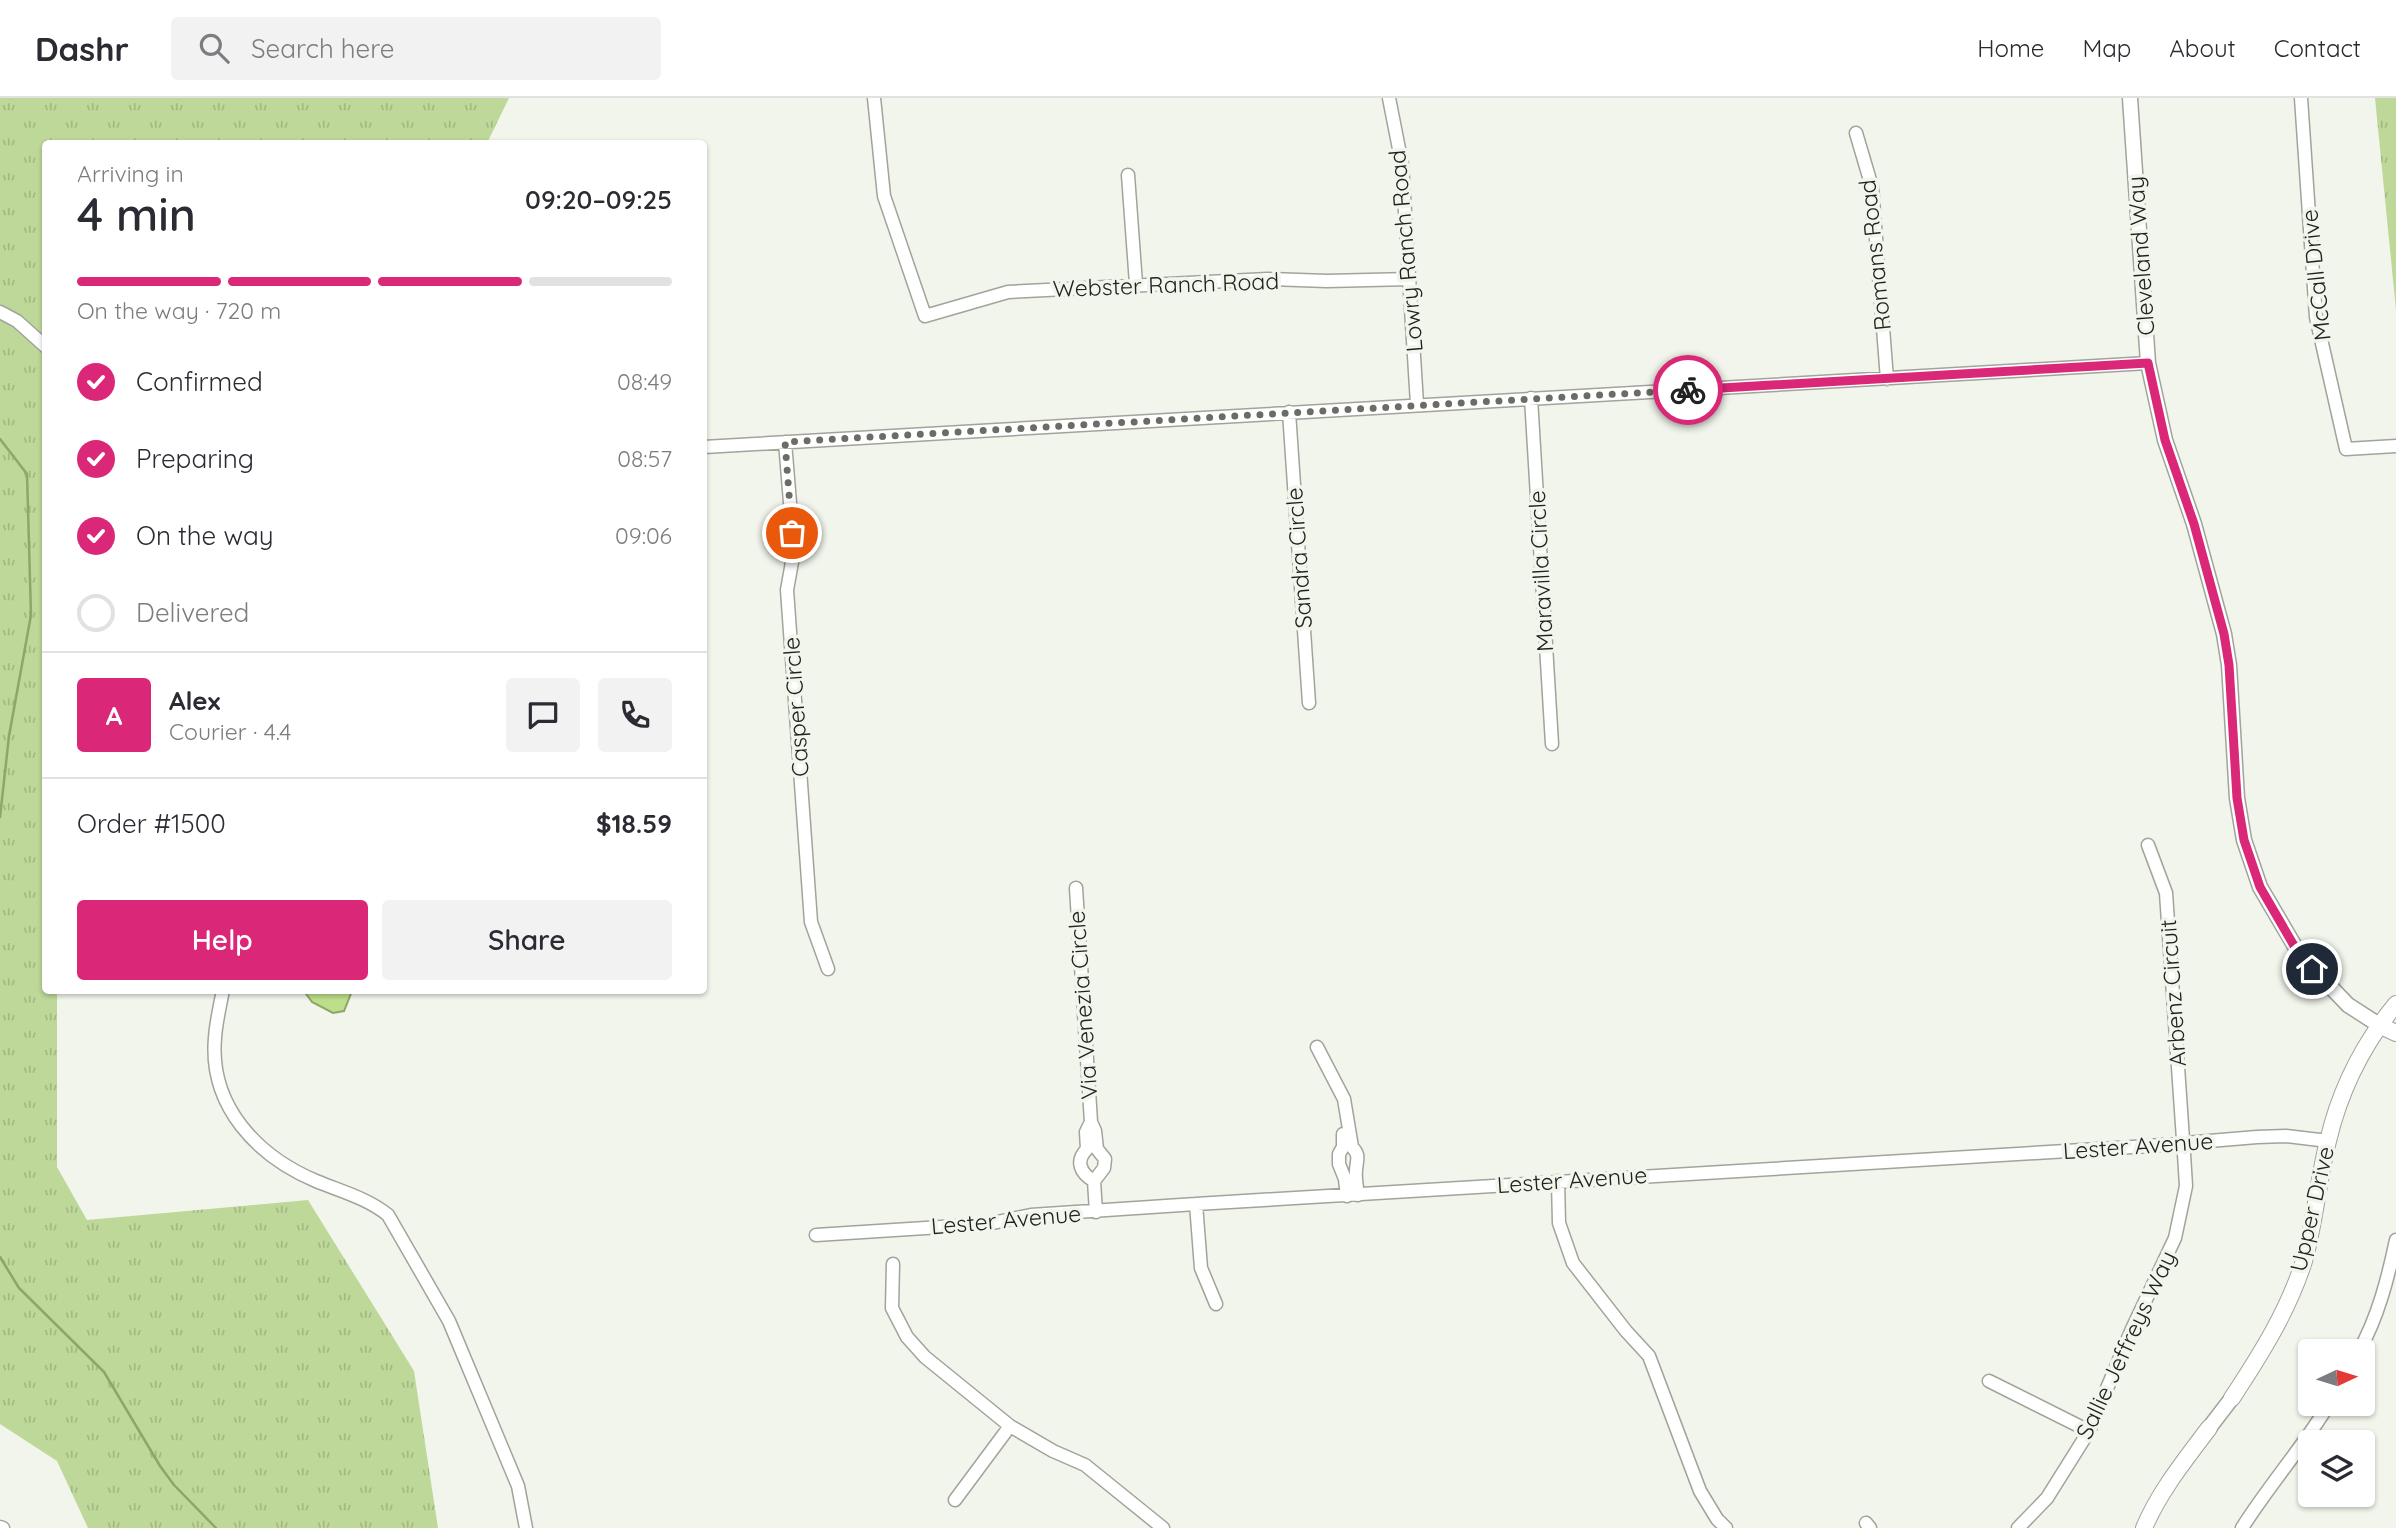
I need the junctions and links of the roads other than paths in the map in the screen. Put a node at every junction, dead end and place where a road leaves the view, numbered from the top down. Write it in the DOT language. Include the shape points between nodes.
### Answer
graph roads {
  1 [pos="874,98"];
  2 [pos="1389,98"];
  3 [pos="2130,98"];
  4 [pos="2301,98"];
  5 [pos="1856,133"];
  6 [pos="1128,175"];
  7 [pos="1410,279"];
  8 [pos="1136,284"];
  9 [pos="0,312"];
  10 [pos="42,343"];
  11 [pos="2148,363"];
  12 [pos="1887,379"];
  13 [pos="1531,398"];
  14 [pos="1417,404"];
  15 [pos="1289,412"];
  16 [pos="785,442"];
  17 [pos="2396,446"];
  18 [pos="707,447"];
  19 [pos="1309,703"];
  20 [pos="1552,744"];
  21 [pos="2148,845"];
  22 [pos="1076,888"];
  23 [pos="828,969"];
  24 [pos="222,994"];
  25 [pos="2396,1004"];
  26 [pos="2379,1025"];
  27 [pos="2396,1033"];
  28 [pos="1317,1047"];
  29 [pos="1091,1122"];
  30 [pos="1346,1123"];
  31 [pos="2328,1141"];
  32 [pos="2183,1143"];
  33 [pos="1094,1181"];
  34 [pos="1558,1181"];
  35 [pos="1352,1195"];
  36 [pos="1196,1204"];
  37 [pos="1096,1212"];
  38 [pos="816,1235"];
  39 [pos="2396,1240"];
  40 [pos="893,1264"];
  41 [pos="1216,1304"];
  42 [pos="2365,1339"];
  43 [pos="1989,1381"];
  44 [pos="2232,1398"];
  45 [pos="2321,1416"];
  46 [pos="1010,1426"];
  47 [pos="2209,1428"];
  48 [pos="2089,1431"];
  49 [pos="955,1500"];
  50 [pos="526,1528"];
  51 [pos="1163,1528"];
  52 [pos="1726,1528"];
  53 [pos="2018,1528"];
  54 [pos="2144,1528"];
  55 [pos="2242,1528"];
  1 -- 8 [label="street, Webster Ranch Road" via="884,196 925,316 1008,292"];
  2 -- 7 [label="street, Lowry Ranch Road" via="1402,164"];
  3 -- 11 [label="street, Cleveland Way"];
  4 -- 17 [label="street, McCall Drive" via="2316,317 2346,449"];
  5 -- 12 [label="street, Romans Road" via="1872,187"];
  6 -- 8 [label="street"];
  7 -- 8 [label="street, Webster Ranch Road"];
  7 -- 14 [label="street, Lowry Ranch Road"];
  9 -- 10 [label="street"];
  11 -- 12 [label="street"];
  11 -- 26 [label="street, Cleveland Way" via="2165,440 2221,621 2229,665 2237,798 2244,840 2260,887 2300,956 2348,1005"];
  12 -- 13 [label="street"];
  13 -- 14 [label="street"];
  13 -- 20 [label="street, Maravilla Circle"];
  14 -- 15 [label="street"];
  15 -- 16 [label="street"];
  15 -- 19 [label="street, Sandra Circle"];
  16 -- 18 [label="street"];
  16 -- 23 [label="street, Casper Circle" via="794,551 787,590 811,922"];
  21 -- 32 [label="street, Arbenz Circuit" via="2165,893"];
  22 -- 29 [label="street, Via Venezia Circle"];
  24 -- 50 [label="street" via="216,1058 230,1111 268,1155 375,1205 392,1222 449,1321 517,1486"];
  25 -- 26 [label="main road, Upper Drive"];
  26 -- 27 [label="main road"];
  26 -- 31 [label="main road, Upper Drive" via="2345,1086"];
  28 -- 30 [label="street" via="1344,1099"];
  29 -- 33 [label="street, Via Venezia Circle" via="1097,1149 1105,1159"];
  29 -- 33 [label="street, Via Venezia Circle" via="1087,1149 1079,1163"];
  30 -- 35 [label="street" via="1339,1164"];
  30 -- 35 [label="street" via="1359,1160"];
  31 -- 32 [label="street, Lester Avenue" via="2286,1136"];
  31 -- 44 [label="main road, Upper Drive" via="2304,1261 2275,1332"];
  32 -- 34 [label="street, Lester Avenue"];
  32 -- 48 [label="street, Sallie Jeffreys Way" via="2186,1186 2175,1238"];
  33 -- 37 [label="street, Via Venezia Circle"];
  34 -- 35 [label="street, Lester Avenue"];
  34 -- 52 [label="street" via="1559,1223 1573,1263 1649,1356 1700,1491"];
  35 -- 36 [label="street, Lester Avenue"];
  36 -- 37 [label="street, Lester Avenue"];
  36 -- 41 [label="street" via="1201,1268"];
  37 -- 38 [label="street, Lester Avenue"];
  39 -- 42 [label="street"];
  40 -- 46 [label="street" via="892,1308 907,1336 925,1357"];
  43 -- 48 [label="street"];
  44 -- 47 [label="street, Upper Drive"];
  45 -- 55 [label="street"];
  46 -- 49 [label="street"];
  46 -- 51 [label="street" via="1085,1465"];
  47 -- 54 [label="main road, Upper Drive" via="2180,1466"];
  48 -- 53 [label="street, Sallie Jeffreys Way" via="2047,1498"];
}
